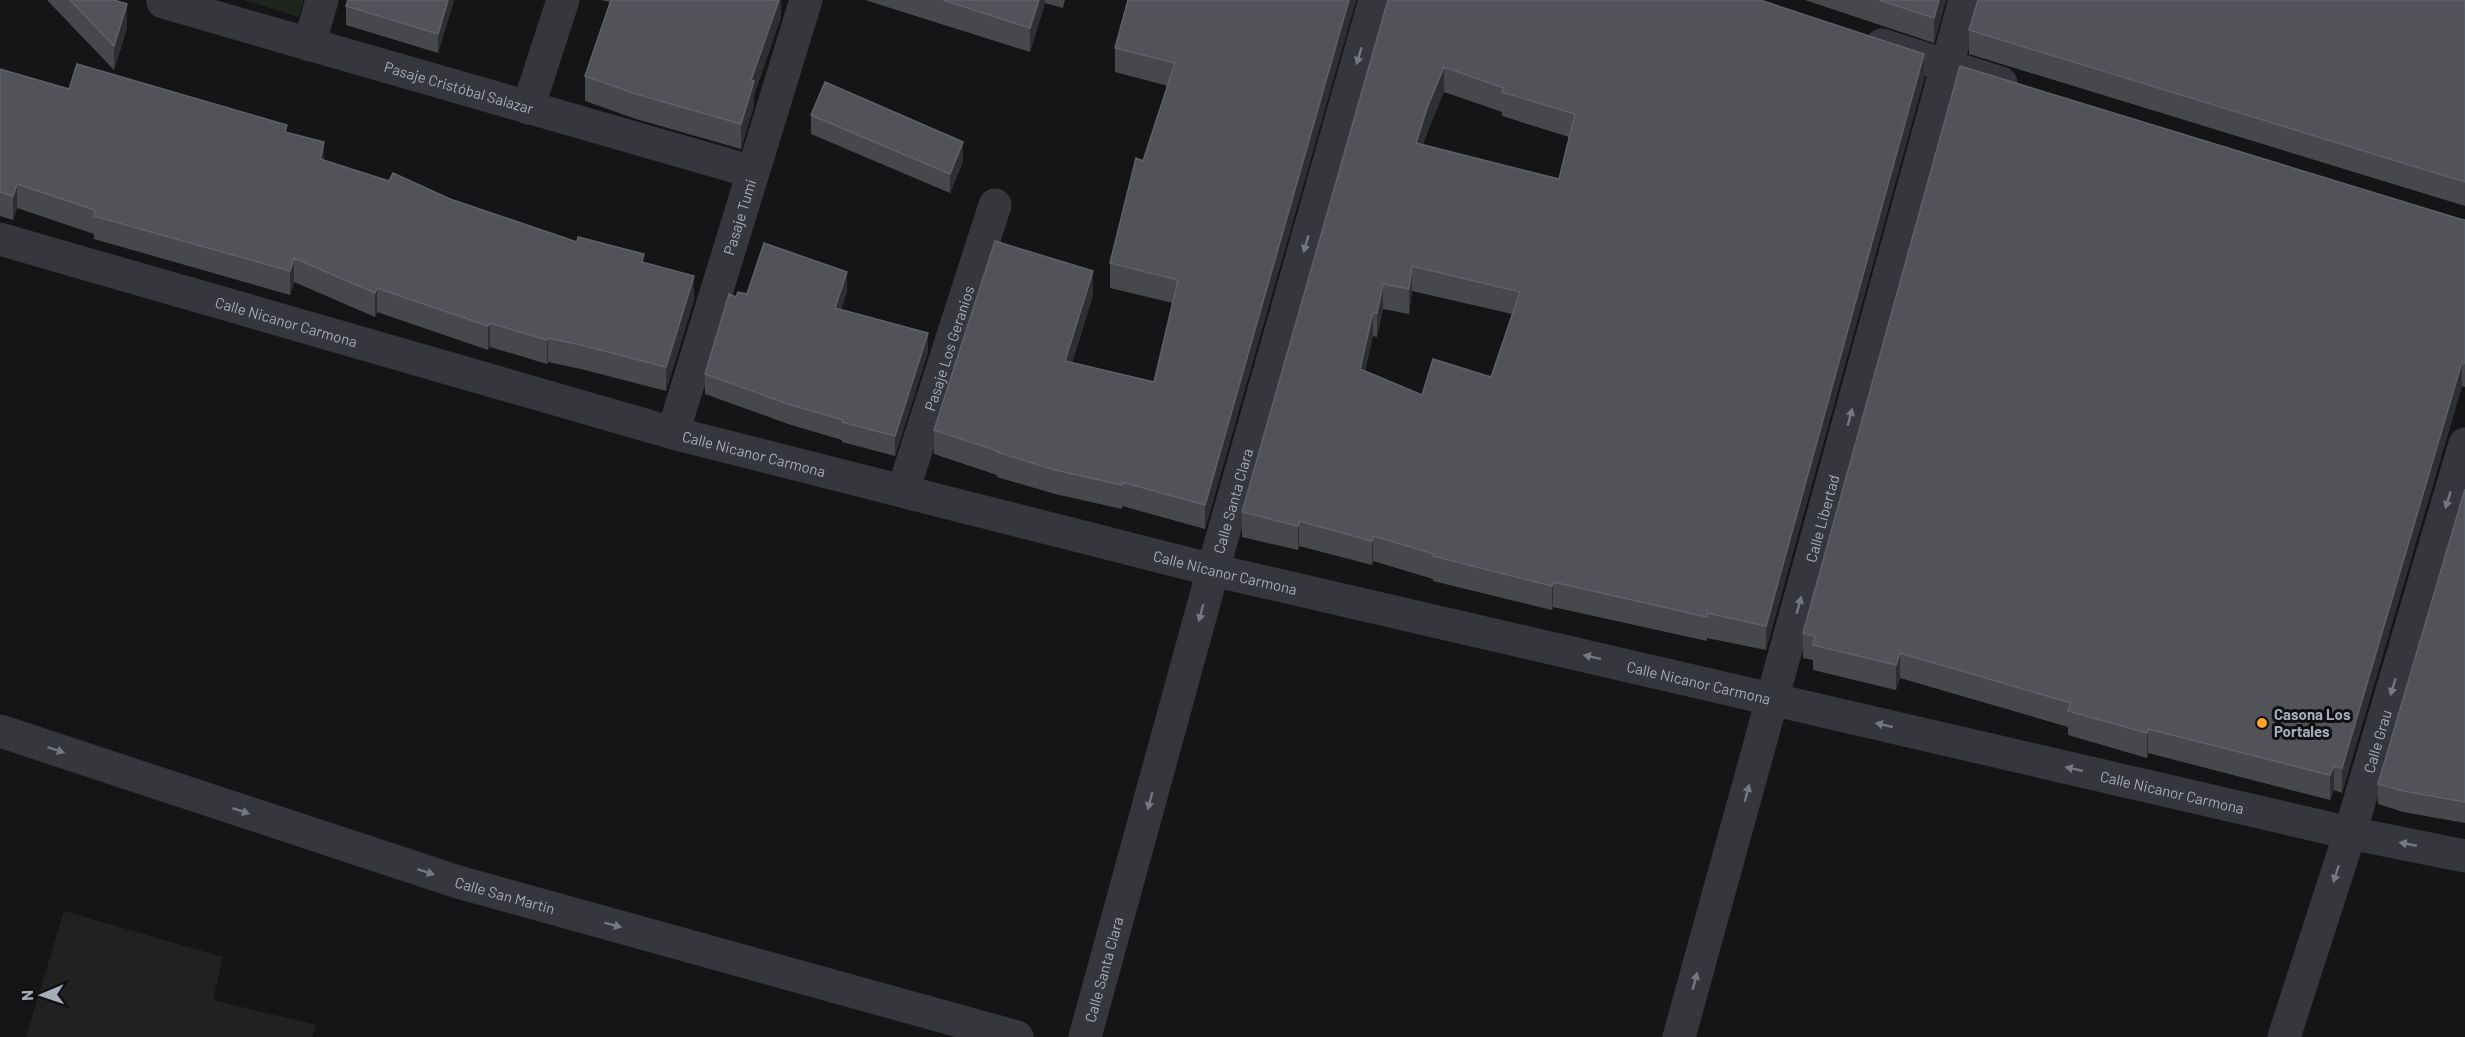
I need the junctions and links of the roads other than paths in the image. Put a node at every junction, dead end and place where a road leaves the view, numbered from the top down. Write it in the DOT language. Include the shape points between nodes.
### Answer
graph roads {
  1 [pos="322,0"];
  2 [pos="563,0"];
  3 [pos="806,0"];
  4 [pos="1375,0"];
  5 [pos="1965,0"];
  6 [pos="164,1"];
  7 [pos="1858,37"];
  8 [pos="309,45"];
  9 [pos="1947,67"];
  10 [pos="2034,93"];
  11 [pos="528,108"];
  12 [pos="753,172"];
  13 [pos="995,206"];
  14 [pos="0,239"];
  15 [pos="673,433"];
  16 [pos="2465,444"];
  17 [pos="903,491"];
  18 [pos="1213,570"];
  19 [pos="1773,699"];
  20 [pos="0,731"];
  21 [pos="2350,833"];
  22 [pos="2465,856"];
  23 [pos="1017,1037"];
  24 [pos="1085,1037"];
  25 [pos="1679,1037"];
  26 [pos="2284,1037"];
  1 -- 8 [label="street"];
  2 -- 11 [label="street"];
  3 -- 12 [label="street, Pasaje Tumi"];
  4 -- 18 [label="street, Calle Santa Clara, one-way"];
  5 -- 9 [label="street, Calle Libertad"];
  6 -- 8 [label="street, Pasaje Cristóbal Salazar"];
  7 -- 9 [label="street"];
  8 -- 11 [label="street, Pasaje Cristóbal Salazar"];
  9 -- 10 [label="street"];
  19 -- 9 [label="street, Calle Libertad, one-way"];
  11 -- 12 [label="street, Pasaje Cristóbal Salazar"];
  12 -- 15 [label="street, Pasaje Tumi"];
  13 -- 17 [label="street, Pasaje Los Geranios"];
  14 -- 15 [label="street, Calle Nicanor Carmona"];
  15 -- 17 [label="street, Calle Nicanor Carmona"];
  16 -- 21 [label="street, Calle Grau, one-way"];
  17 -- 18 [label="street, Calle Nicanor Carmona"];
  19 -- 18 [label="street, Calle Nicanor Carmona, one-way"];
  18 -- 24 [label="street, Calle Santa Clara, one-way"];
  21 -- 19 [label="street, Calle Nicanor Carmona, one-way"];
  25 -- 19 [label="street, Calle Libertad, one-way"];
  20 -- 23 [label="street, Calle San Martín, one-way" via="458,882"];
  22 -- 21 [label="street, Calle Nicanor Carmona, one-way"];
  21 -- 26 [label="street, Calle Grau, one-way"];
}
